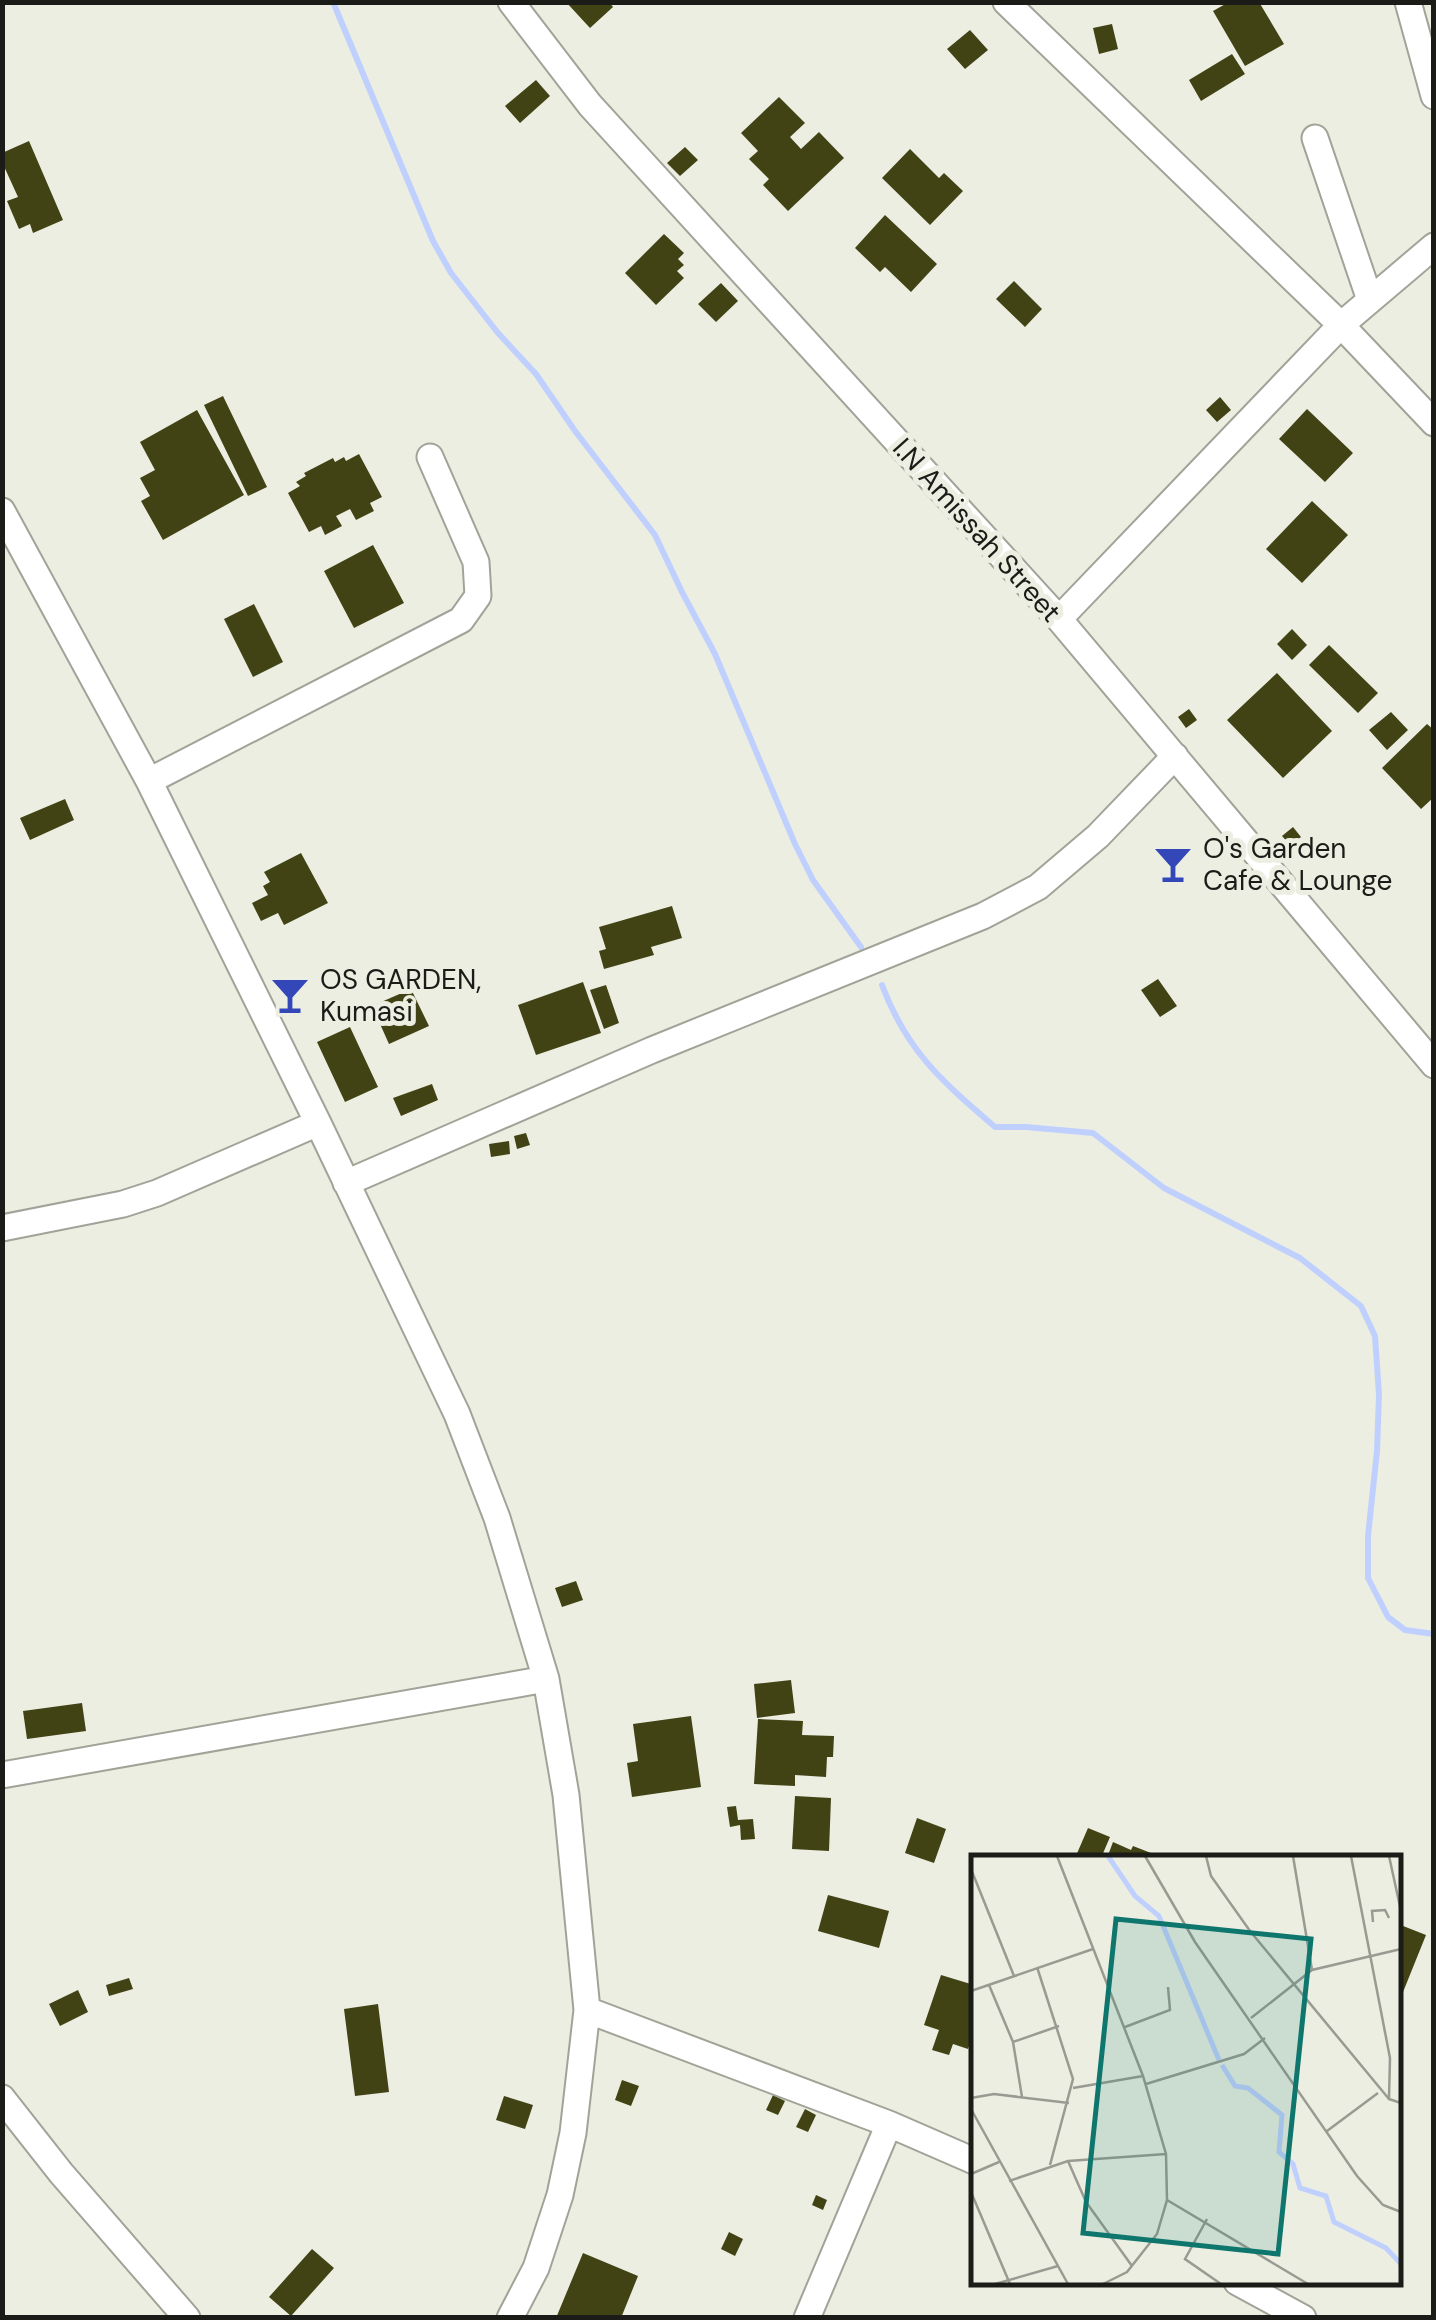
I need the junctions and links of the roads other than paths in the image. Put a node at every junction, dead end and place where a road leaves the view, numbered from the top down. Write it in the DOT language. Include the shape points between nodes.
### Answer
graph roads {
  1 [pos="512,2"];
  2 [pos="1006,2"];
  3 [pos="1408,2"];
  4 [pos="1434,96"];
  5 [pos="1315,138"];
  6 [pos="1434,246"];
  7 [pos="1370,300"];
  8 [pos="1341,326"];
  9 [pos="1434,423"];
  10 [pos="430,457"];
  11 [pos="2,511"];
  12 [pos="1059,619"];
  13 [pos="1175,756"];
  14 [pos="149,781"];
  15 [pos="1434,1065"];
  16 [pos="318,1123"];
  17 [pos="346,1183"];
  18 [pos="2,1228"];
  19 [pos="546,1679"];
  20 [pos="2,1775"];
  21 [pos="588,2010"];
  22 [pos="2,2098"];
  23 [pos="889,2124"];
  24 [pos="971,2160"];
  25 [pos="1242,2285"];
  26 [pos="187,2318"];
  27 [pos="510,2318"];
  28 [pos="807,2318"];
  29 [pos="1303,2318"];
  1 -- 12 [label="street, I.N Amissah Street" via="590,105"];
  2 -- 8 [label="street"];
  3 -- 4 [label="street"];
  5 -- 7 [label="street"];
  6 -- 7 [label="street"];
  7 -- 8 [label="street"];
  8 -- 9 [label="street"];
  8 -- 12 [label="street"];
  10 -- 14 [label="street" via="476,562 478,596 461,620"];
  11 -- 14 [label="street"];
  12 -- 13 [label="street, I.N Amissah Street"];
  13 -- 15 [label="street, I.N Amissah Street"];
  13 -- 17 [label="street" via="1038,887 982,916"];
  14 -- 16 [label="street"];
  16 -- 17 [label="street"];
  16 -- 18 [label="street" via="123,1204"];
  17 -- 19 [label="street" via="457,1414 498,1518"];
  19 -- 20 [label="street"];
  19 -- 21 [label="street" via="566,1794"];
  21 -- 23 [label="street"];
  21 -- 27 [label="street" via="560,2195 536,2268"];
  22 -- 26 [label="street"];
  23 -- 24 [label="street"];
  23 -- 28 [label="street"];
  25 -- 29 [label="street"];
}
